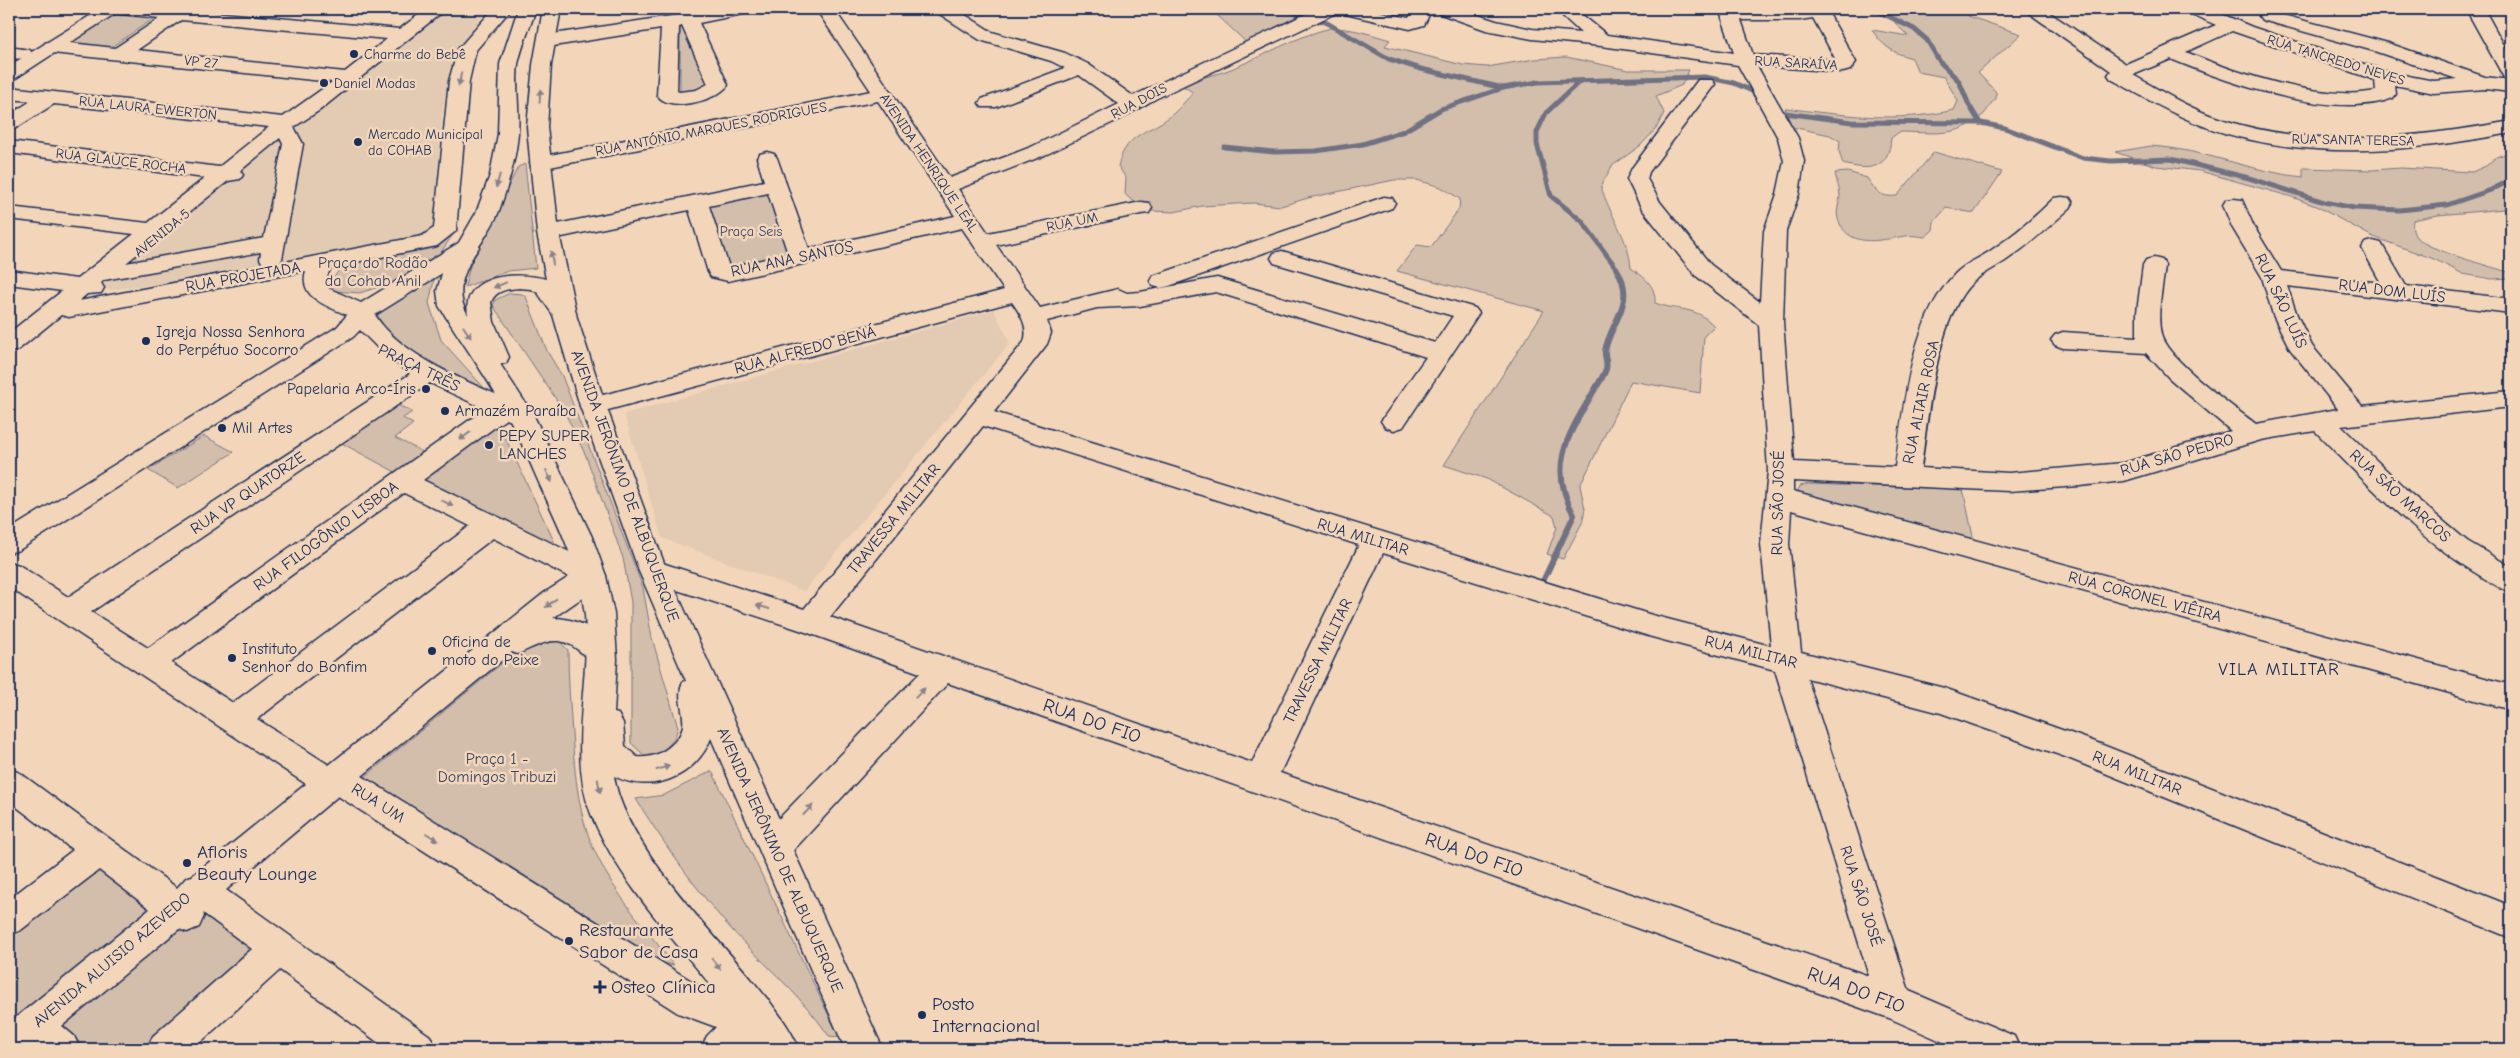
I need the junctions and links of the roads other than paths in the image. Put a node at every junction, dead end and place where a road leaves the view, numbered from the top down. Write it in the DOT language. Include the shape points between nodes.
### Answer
graph roads {
  1 [pos="96,9"];
  2 [pos="114,9"];
  3 [pos="120,9"];
  4 [pos="437,9"];
  5 [pos="502,9"];
  6 [pos="527,9"];
  7 [pos="552,9"];
  8 [pos="742,9"];
  9 [pos="825,9"];
  10 [pos="944,9"];
  11 [pos="1347,9"];
  12 [pos="1423,9"];
  13 [pos="1444,9"];
  14 [pos="1564,9"];
  15 [pos="2032,9"];
  16 [pos="2195,9"];
  17 [pos="2475,9"];
  18 [pos="1824,10"];
  19 [pos="1730,12"];
  20 [pos="2268,12"];
  21 [pos="178,14"];
  22 [pos="1318,14"];
  23 [pos="2238,28"];
  24 [pos="403,35"];
  25 [pos="1602,40"];
  26 [pos="547,41"];
  27 [pos="52,47"];
  28 [pos="2171,52"];
  29 [pos="119,54"];
  30 [pos="1746,60"];
  31 [pos="12,65"];
  32 [pos="1082,68"];
  33 [pos="2122,73"];
  34 [pos="2511,74"];
  35 [pos="2384,77"];
  36 [pos="349,78"];
  37 [pos="2485,83"];
  38 [pos="1705,84"];
  39 [pos="2511,86"];
  40 [pos="9,93"];
  41 [pos="883,94"];
  42 [pos="49,98"];
  43 [pos="989,103"];
  44 [pos="1132,104"];
  45 [pos="9,124"];
  46 [pos="287,127"];
  47 [pos="2511,128"];
  48 [pos="9,147"];
  49 [pos="767,158"];
  50 [pos="540,164"];
  51 [pos="228,174"];
  52 [pos="776,185"];
  53 [pos="945,186"];
  54 [pos="697,202"];
  55 [pos="1384,203"];
  56 [pos="2062,203"];
  57 [pos="2234,205"];
  58 [pos="1141,208"];
  59 [pos="9,213"];
  60 [pos="968,220"];
  61 [pos="153,230"];
  62 [pos="548,233"];
  63 [pos="981,240"];
  64 [pos="274,243"];
  65 [pos="468,246"];
  66 [pos="2373,248"];
  67 [pos="802,258"];
  68 [pos="1282,258"];
  69 [pos="321,262"];
  70 [pos="2154,265"];
  71 [pos="267,273"];
  72 [pos="9,277"];
  73 [pos="2273,277"];
  74 [pos="98,280"];
  75 [pos="2397,291"];
  76 [pos="1017,294"];
  77 [pos="1100,302"];
  78 [pos="2511,306"];
  79 [pos="68,310"];
  80 [pos="362,313"];
  81 [pos="1034,317"];
  82 [pos="565,318"];
  83 [pos="1771,322"];
  84 [pos="345,332"];
  85 [pos="2063,340"];
  86 [pos="2154,346"];
  87 [pos="1441,353"];
  88 [pos="9,354"];
  89 [pos="428,373"];
  90 [pos="2509,403"];
  91 [pos="593,406"];
  92 [pos="513,412"];
  93 [pos="2356,415"];
  94 [pos="978,416"];
  95 [pos="1394,421"];
  96 [pos="2320,421"];
  97 [pos="2251,434"];
  98 [pos="1906,478"];
  99 [pos="403,480"];
  100 [pos="1779,484"];
  101 [pos="491,525"];
  102 [pos="1375,541"];
  103 [pos="9,543"];
  104 [pos="653,571"];
  105 [pos="9,573"];
  106 [pos="592,576"];
  107 [pos="2511,581"];
  108 [pos="68,612"];
  109 [pos="810,622"];
  110 [pos="675,624"];
  111 [pos="602,655"];
  112 [pos="1787,661"];
  113 [pos="148,664"];
  114 [pos="943,669"];
  115 [pos="2511,698"];
  116 [pos="233,720"];
  117 [pos="1260,780"];
  118 [pos="338,782"];
  119 [pos="9,783"];
  120 [pos="774,846"];
  121 [pos="99,850"];
  122 [pos="192,903"];
  123 [pos="9,919"];
  124 [pos="2511,922"];
  125 [pos="279,948"];
  126 [pos="1895,1003"];
  127 [pos="758,1015"];
  128 [pos="1946,1037"];
  129 [pos="27,1042"];
  130 [pos="166,1049"];
  131 [pos="417,1049"];
  132 [pos="720,1049"];
  133 [pos="780,1049"];
  134 [pos="864,1049"];
  135 [pos="2001,1049"];
  1 -- 31 [label="street"];
  2 -- 27 [label="street"];
  3 -- 21 [label="street"];
  4 -- 24 [label="street, AVENIDA 5"];
  5 -- 69 [label="street, RUA PROJETADA, one-way" via="467,49 459,81 445,231 429,241"];
  6 -- 65 [label="street, one-way" via="509,64 508,134 500,175 487,214"];
  7 -- 26 [label="street, AVENIDA JERÔNIMO DE ALBUQUERQUE"];
  8 -- 26 [label="street"];
  9 -- 41 [label="street, AVENIDA HENRIQUE LEAL"];
  10 -- 32 [label="street" via="986,36 1058,57"];
  11 -- 12 [label="street" via="1410,24 1418,21"];
  13 -- 25 [label="street" via="1509,30"];
  14 -- 25 [label="street"];
  15 -- 33 [label="street, RUA SANTA TERESA"];
  16 -- 23 [label="street, RUA TANCREDO NEVES"];
  17 -- 34 [label="street" via="2487,36"];
  18 -- 19 [label="street" via="1800,15"];
  18 -- 30 [label="street, RUA SARAÍVA" via="1847,62 1845,65"];
  19 -- 30 [label="street, RUA SÃO JOSÉ"];
  20 -- 23 [label="street" via="2262,22"];
  20 -- 37 [label="street"];
  21 -- 24 [label="street"];
  21 -- 29 [label="street"];
  22 -- 44 [label="street, RUA DOIS"];
  23 -- 28 [label="street"];
  23 -- 35 [label="street, RUA TANCREDO NEVES"];
  24 -- 36 [label="street, AVENIDA 5"];
  25 -- 30 [label="street"];
  50 -- 26 [label="street, AVENIDA JERÔNIMO DE ALBUQUERQUE, one-way" via="537,127"];
  27 -- 29 [label="street, VP 27"];
  27 -- 31 [label="street"];
  28 -- 33 [label="street"];
  28 -- 35 [label="street" via="2237,78 2318,95 2378,97 2386,94"];
  29 -- 36 [label="street, VP 27"];
  30 -- 83 [label="street, RUA SÃO JOSÉ" via="1788,138 1794,161 1788,194 1775,231"];
  32 -- 43 [label="street"];
  32 -- 44 [label="street"];
  33 -- 47 [label="street, RUA SANTA TERESA" via="2214,123 2290,140 2412,142"];
  35 -- 37 [label="street, RUA TANCREDO NEVES" via="2434,87"];
  36 -- 46 [label="street, AVENIDA 5"];
  37 -- 39 [label="street, RUA TANCREDO NEVES"];
  38 -- 83 [label="street" via="1637,179 1650,204 1703,270"];
  40 -- 42 [label="street, RUA LAURA EWERTON"];
  41 -- 50 [label="street, RUA ANTÓNIO MARQUES RODRIGUES"];
  41 -- 53 [label="street, AVENIDA HENRIQUE LEAL"];
  42 -- 45 [label="street"];
  42 -- 46 [label="street, RUA LAURA EWERTON"];
  44 -- 53 [label="street, RUA DOIS" via="1038,151"];
  46 -- 51 [label="street, AVENIDA 5"];
  46 -- 64 [label="street" via="293,144"];
  48 -- 51 [label="street, RUA GLAUCE ROCHA"];
  49 -- 52 [label="street"];
  50 -- 62 [label="street, AVENIDA JERÔNIMO DE ALBUQUERQUE"];
  51 -- 61 [label="street, AVENIDA 5"];
  51 -- 74 [label="street, AVENIDA 5"];
  52 -- 54 [label="street"];
  52 -- 67 [label="street"];
  53 -- 60 [label="street, AVENIDA HENRIQUE LEAL"];
  54 -- 62 [label="street"];
  54 -- 67 [label="street, RUA ANA SANTOS" via="722,274"];
  55 -- 77 [label="street"];
  56 -- 98 [label="street, RUA ALTAIR ROSA" via="1999,256 1962,280 1943,307 1925,364"];
  57 -- 73 [label="street, RUA SÃO LUÍS" via="2243,227"];
  58 -- 63 [label="street, RUA UM"];
  59 -- 61 [label="street"];
  60 -- 63 [label="street, AVENIDA HENRIQUE LEAL"];
  60 -- 67 [label="street, RUA ANA SANTOS"];
  61 -- 74 [label="street, AVENIDA 5"];
  82 -- 62 [label="street, AVENIDA JERÔNIMO DE ALBUQUERQUE, one-way"];
  63 -- 76 [label="street, AVENIDA HENRIQUE LEAL"];
  64 -- 71 [label="street"];
  64 -- 74 [label="street"];
  65 -- 80 [label="street"];
  65 -- 92 [label="street, one-way" via="452,276 451,306"];
  66 -- 75 [label="street"];
  68 -- 87 [label="street" via="1467,313"];
  69 -- 71 [label="street, RUA PROJETADA"];
  69 -- 80 [label="street" via="315,278 319,292"];
  70 -- 86 [label="street" via="2148,332"];
  71 -- 79 [label="street, RUA PROJETADA"];
  72 -- 74 [label="street"];
  73 -- 75 [label="street, RUA DOM LUÍS"];
  73 -- 93 [label="street, RUA SÃO LUÍS" via="2285,315 2302,349"];
  74 -- 79 [label="street, AVENIDA 5"];
  74 -- 88 [label="street, AVENIDA 5"];
  75 -- 78 [label="street, RUA DOM LUÍS"];
  76 -- 81 [label="street, AVENIDA HENRIQUE LEAL"];
  76 -- 91 [label="street, RUA ALFREDO BENÁ"];
  77 -- 81 [label="street"];
  77 -- 87 [label="street" via="1140,299 1217,285"];
  79 -- 88 [label="street, AVENIDA 5"];
  80 -- 84 [label="street"];
  80 -- 89 [label="street" via="384,341"];
  81 -- 94 [label="street, AVENIDA HENRIQUE LEAL" via="1040,333 1035,344"];
  82 -- 91 [label="street, AVENIDA JERÔNIMO DE ALBUQUERQUE"];
  82 -- 92 [label="street, one-way" via="546,288 529,281 501,283 485,292 479,300 479,313"];
  83 -- 100 [label="street, RUA SÃO JOSÉ"];
  84 -- 89 [label="street, PRAÇA TRÊS"];
  84 -- 103 [label="street"];
  85 -- 86 [label="street"];
  86 -- 97 [label="street" via="2191,383"];
  87 -- 95 [label="street"];
  89 -- 92 [label="street, PRAÇA TRÊS"];
  89 -- 108 [label="street, RUA VP QUATORZE"];
  90 -- 93 [label="street, RUA SÃO PEDRO"];
  91 -- 104 [label="street, AVENIDA JERÔNIMO DE ALBUQUERQUE"];
  92 -- 99 [label="street, RUA FILOGÔNIO LISBOA, one-way"];
  92 -- 106 [label="street, one-way" via="578,537"];
  93 -- 96 [label="street, RUA SÃO PEDRO"];
  94 -- 102 [label="street, RUA MILITAR"];
  94 -- 109 [label="street, TRAVESSA MILITAR"];
  96 -- 97 [label="street, RUA SÃO PEDRO"];
  96 -- 107 [label="street, RUA SÃO MARCOS" via="2415,513 2457,548"];
  97 -- 98 [label="street, RUA SÃO PEDRO" via="2159,463 2115,473 2009,482"];
  98 -- 100 [label="street, RUA SÃO PEDRO"];
  99 -- 101 [label="street, one-way"];
  99 -- 113 [label="street, RUA FILOGÔNIO LISBOA"];
  100 -- 112 [label="street, RUA SÃO JOSÉ" via="1775,544"];
  100 -- 115 [label="street, RUA CORONEL VIÊIRA"];
  101 -- 106 [label="street"];
  101 -- 116 [label="street"];
  102 -- 112 [label="street, RUA MILITAR" via="1652,626"];
  102 -- 117 [label="street, TRAVESSA MILITAR"];
  109 -- 104 [label="street, RUA DO FIO, one-way"];
  104 -- 110 [label="street, AVENIDA JERÔNIMO DE ALBUQUERQUE"];
  105 -- 108 [label="street, RUA UM"];
  106 -- 111 [label="street"];
  106 -- 118 [label="street, AVENIDA ALUISIO AZEVEDO, one-way" via="554,601"];
  108 -- 113 [label="street, RUA UM"];
  109 -- 114 [label="street, RUA DO FIO"];
  111 -- 110 [label="street, one-way" via="610,751 621,764 635,770 651,771 670,766 692,746 700,722"];
  110 -- 120 [label="street, AVENIDA JERÔNIMO DE ALBUQUERQUE"];
  111 -- 118 [label="street, AVENIDA ALUISIO AZEVEDO" via="587,640 562,630 535,632 515,643"];
  111 -- 127 [label="street, one-way" via="596,751 600,793 608,816 620,841 660,896"];
  112 -- 124 [label="street, RUA MILITAR" via="1850,674 1944,701 2052,740"];
  112 -- 126 [label="street, RUA SÃO JOSÉ"];
  113 -- 116 [label="street, RUA UM"];
  114 -- 117 [label="street, RUA DO FIO"];
  120 -- 114 [label="street, one-way"];
  116 -- 118 [label="street, RUA UM"];
  117 -- 126 [label="street, RUA DO FIO"];
  118 -- 122 [label="street, AVENIDA ALUISIO AZEVEDO"];
  118 -- 127 [label="street, RUA UM, one-way" via="691,1001 718,1010"];
  119 -- 121 [label="street"];
  120 -- 134 [label="street, AVENIDA JERÔNIMO DE ALBUQUERQUE"];
  121 -- 122 [label="street"];
  121 -- 123 [label="street"];
  122 -- 125 [label="street"];
  122 -- 129 [label="street, AVENIDA ALUISIO AZEVEDO"];
  125 -- 130 [label="street"];
  125 -- 131 [label="street"];
  126 -- 128 [label="street, RUA DO FIO"];
  127 -- 132 [label="street"];
  127 -- 133 [label="street"];
  128 -- 135 [label="street, RUA DO FIO"];
}
